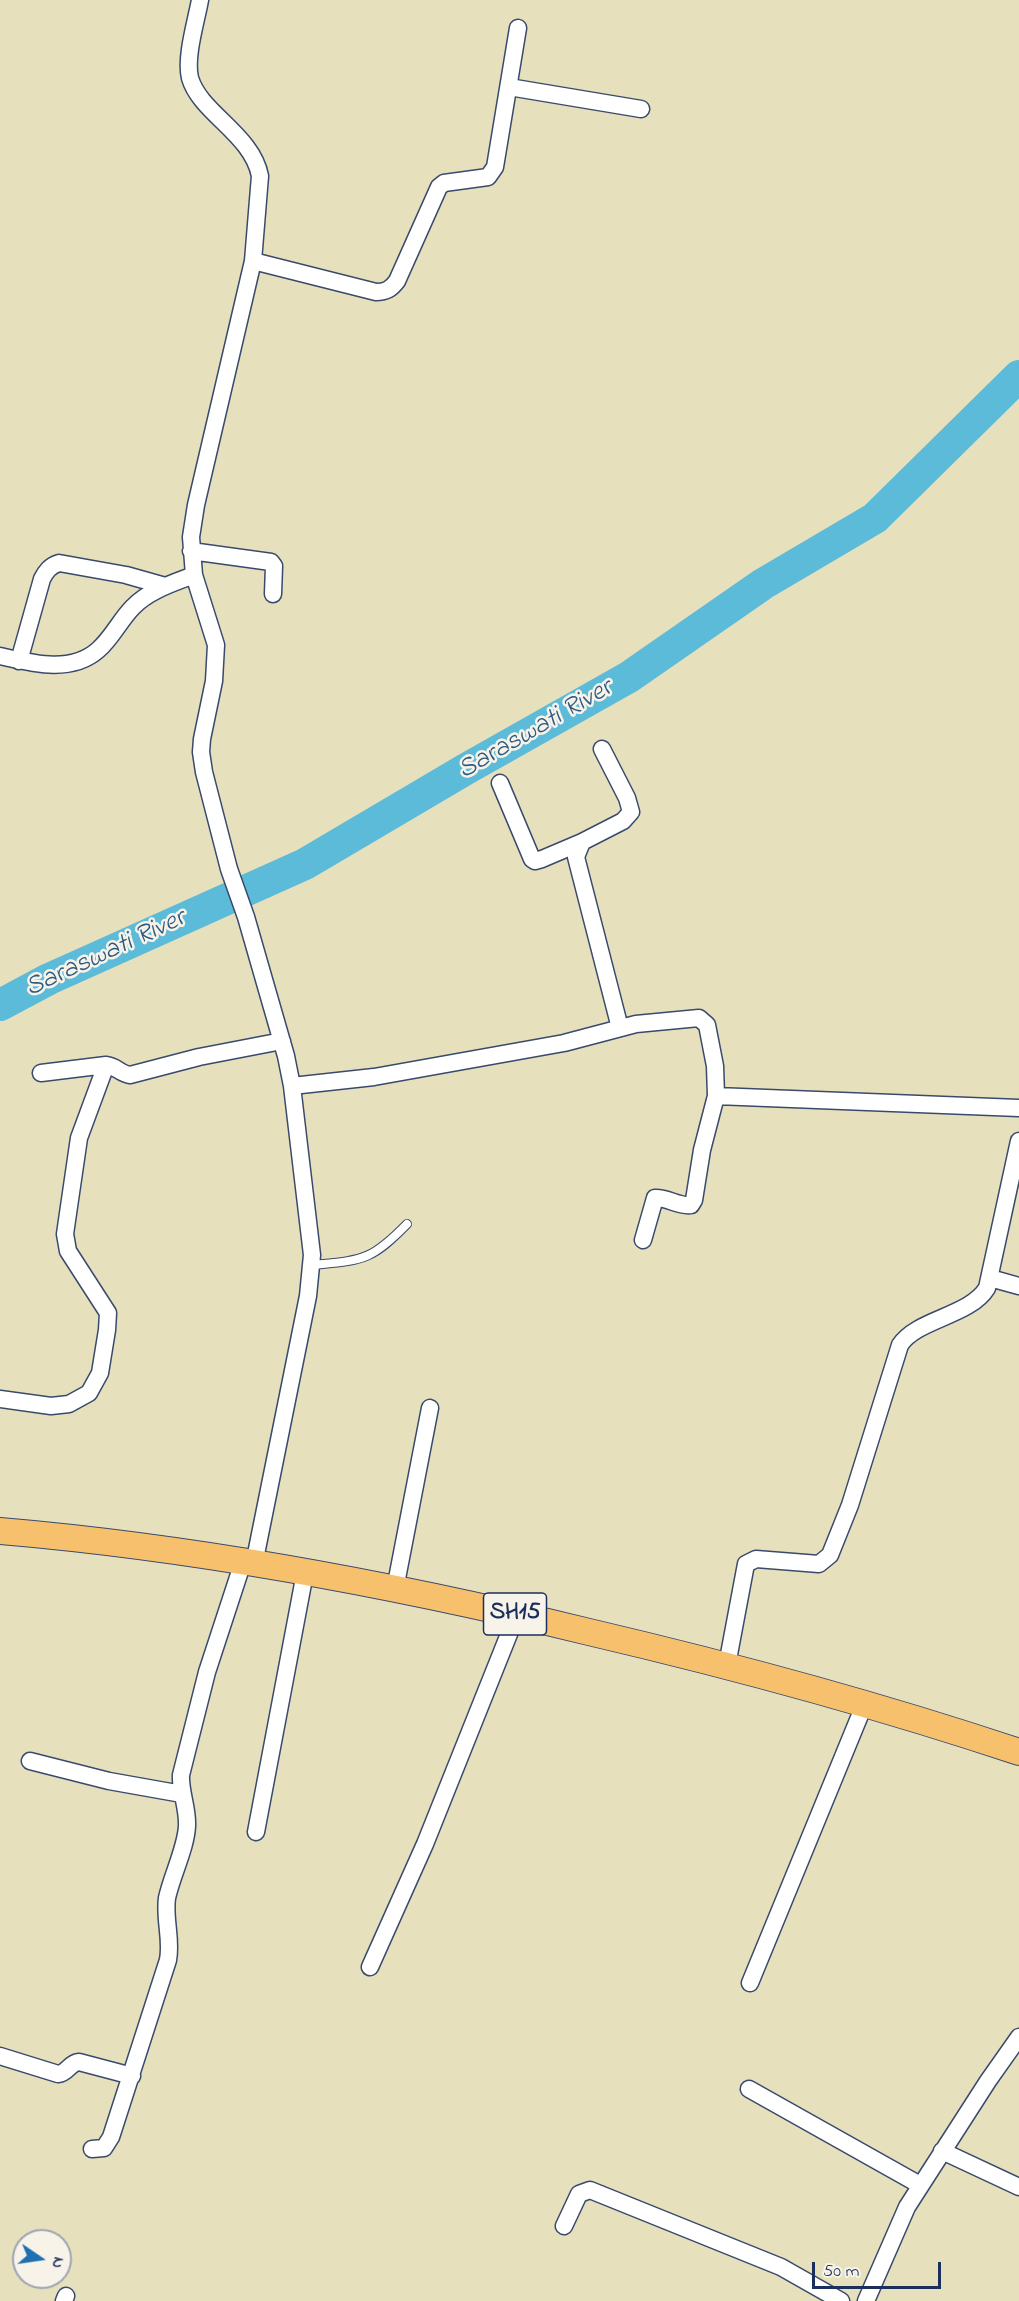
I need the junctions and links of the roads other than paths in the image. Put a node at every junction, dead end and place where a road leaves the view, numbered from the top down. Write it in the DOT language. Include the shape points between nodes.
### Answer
graph roads {
  1 [pos="200,0"];
  2 [pos="518,28"];
  3 [pos="509,87"];
  4 [pos="641,109"];
  5 [pos="253,261"];
  6 [pos="191,551"];
  7 [pos="194,575"];
  8 [pos="165,586"];
  9 [pos="273,594"];
  10 [pos="0,657"];
  11 [pos="19,660"];
  12 [pos="602,749"];
  13 [pos="500,783"];
  14 [pos="582,842"];
  15 [pos="620,1028"];
  16 [pos="282,1041"];
  17 [pos="106,1065"];
  18 [pos="40,1073"];
  19 [pos="292,1086"];
  20 [pos="716,1096"];
  21 [pos="1019,1108"];
  22 [pos="1019,1141"];
  23 [pos="407,1224"];
  24 [pos="643,1239"];
  25 [pos="313,1265"];
  26 [pos="990,1278"];
  27 [pos="1019,1286"];
  28 [pos="0,1399"];
  29 [pos="430,1408"];
  30 [pos="0,1531"];
  31 [pos="248,1563"];
  32 [pos="304,1573"];
  33 [pos="395,1589"];
  34 [pos="517,1614"];
  35 [pos="727,1665"];
  36 [pos="865,1703"];
  37 [pos="1019,1752"];
  38 [pos="30,1761"];
  39 [pos="182,1794"];
  40 [pos="256,1832"];
  41 [pos="370,1967"];
  42 [pos="750,1983"];
  43 [pos="1019,2037"];
  44 [pos="0,2056"];
  45 [pos="132,2076"];
  46 [pos="749,2089"];
  47 [pos="92,2149"];
  48 [pos="942,2151"];
  49 [pos="920,2186"];
  50 [pos="1019,2187"];
  51 [pos="564,2226"];
  52 [pos="841,2301"];
  53 [pos="866,2301"];
  1 -- 5 [label="street" via="189,62 190,78 197,92 249,149 257,164 260,194"];
  2 -- 3 [label="street"];
  3 -- 4 [label="street"];
  3 -- 5 [label="street" via="492,174 439,187 398,281 391,288 376,292"];
  5 -- 6 [label="street" via="196,506"];
  6 -- 7 [label="street"];
  6 -- 9 [label="street" via="271,561"];
  7 -- 8 [label="street"];
  7 -- 16 [label="street" via="216,645 214,681 201,752 204,771"];
  8 -- 11 [label="street" via="134,606 106,641 85,659 65,664"];
  8 -- 11 [label="street" via="104,570 53,565 42,579"];
  10 -- 11 [label="street"];
  12 -- 14 [label="street" via="630,812 623,821"];
  13 -- 14 [label="street" via="532,859 538,861"];
  14 -- 15 [label="street" via="576,857 578,871"];
  15 -- 19 [label="street" via="564,1043 374,1077"];
  15 -- 20 [label="street" via="650,1022 699,1018 704,1021 715,1066"];
  16 -- 17 [label="street" via="130,1075"];
  16 -- 19 [label="street"];
  17 -- 18 [label="street"];
  17 -- 28 [label="street" via="79,1138 65,1234 69,1251 108,1313 100,1372 88,1393 69,1404 51,1406"];
  19 -- 25 [label="street"];
  20 -- 21 [label="street"];
  20 -- 24 [label="street" via="694,1200 686,1206 655,1198"];
  22 -- 26 [label="street"];
  23 -- 25 [label="lane" via="386,1246 368,1256"];
  25 -- 31 [label="street"];
  26 -- 27 [label="street"];
  26 -- 35 [label="street" via="979,1299 909,1335 900,1345 850,1505 825,1561 819,1564 756,1559 746,1564"];
  29 -- 33 [label="street"];
  30 -- 31 [label="main road, SH15"];
  31 -- 32 [label="main road, SH15"];
  31 -- 39 [label="street" via="198,1705 181,1774"];
  32 -- 33 [label="main road, SH15"];
  32 -- 40 [label="street"];
  33 -- 34 [label="main road, SH15"];
  34 -- 35 [label="main road, SH15"];
  34 -- 41 [label="street" via="425,1844"];
  35 -- 36 [label="main road, SH15"];
  36 -- 37 [label="main road, SH15"];
  36 -- 42 [label="street"];
  38 -- 39 [label="street"];
  39 -- 45 [label="street" via="187,1829 165,1910 170,1952"];
  43 -- 48 [label="street"];
  44 -- 45 [label="street" via="58,2074 78,2062"];
  45 -- 47 [label="street" via="109,2142 104,2148"];
  46 -- 49 [label="street"];
  48 -- 49 [label="street"];
  48 -- 50 [label="street"];
  49 -- 53 [label="street" via="897,2226"];
  51 -- 52 [label="street" via="579,2194 590,2190 781,2267"];
}
